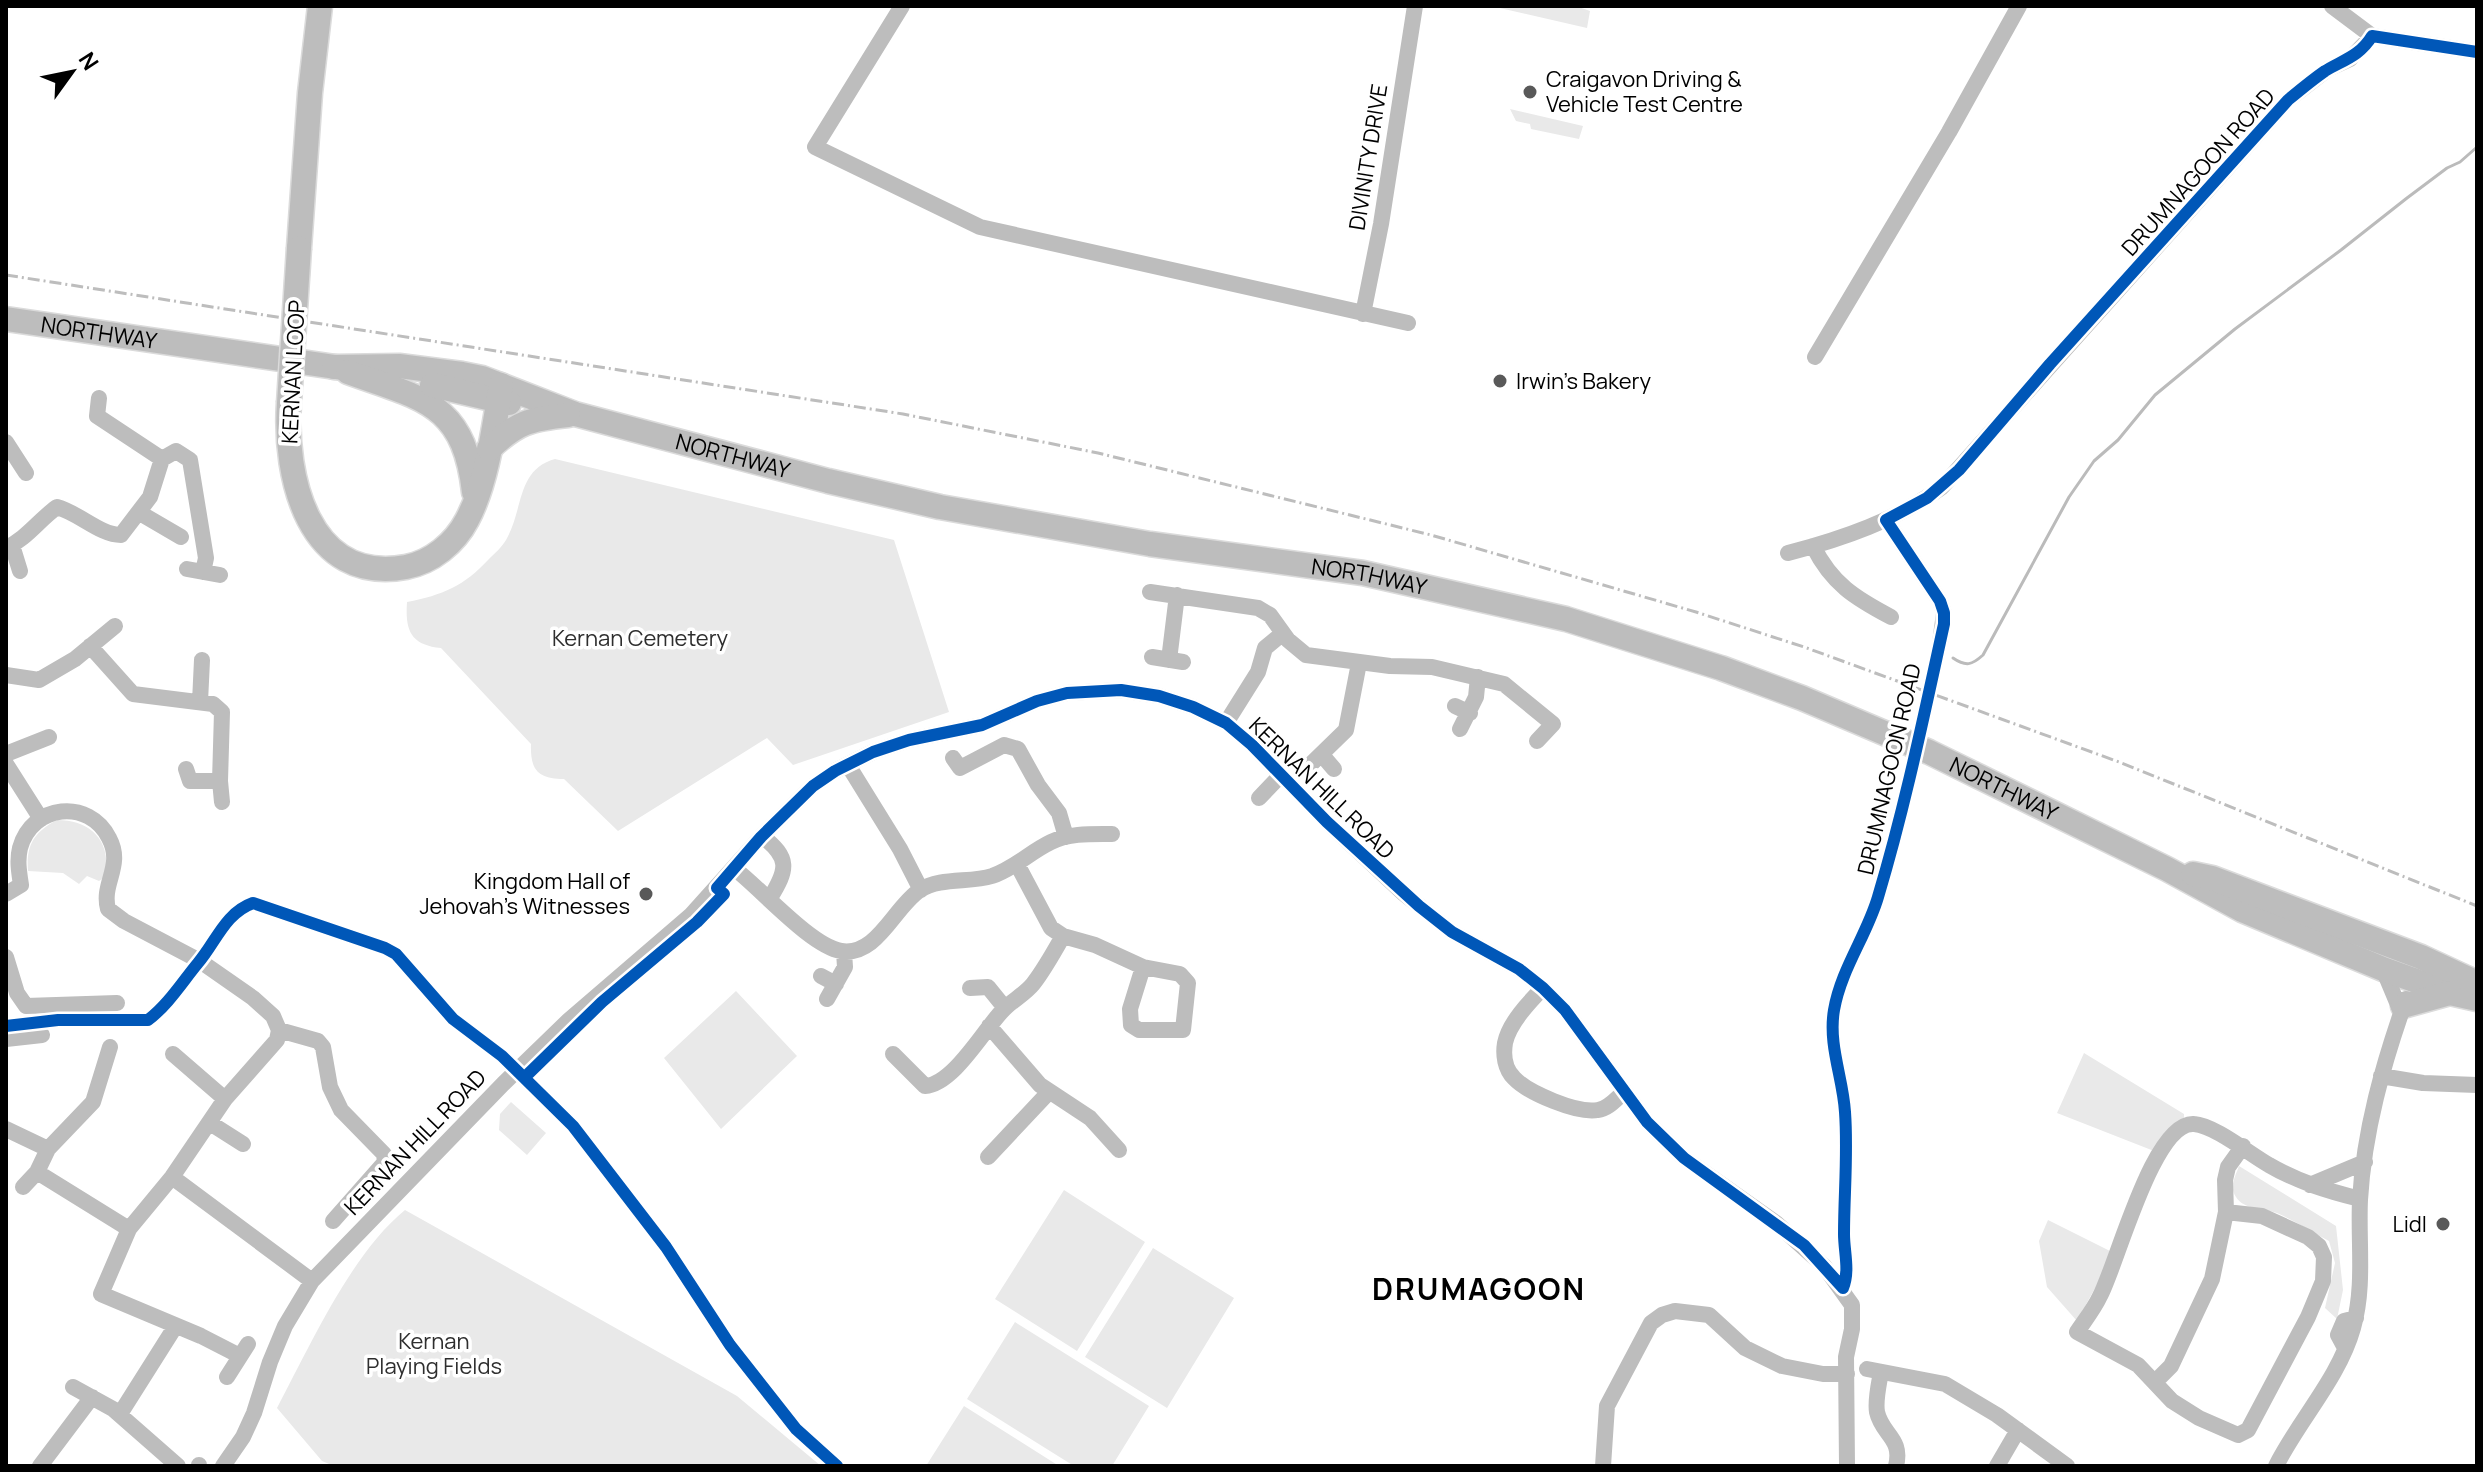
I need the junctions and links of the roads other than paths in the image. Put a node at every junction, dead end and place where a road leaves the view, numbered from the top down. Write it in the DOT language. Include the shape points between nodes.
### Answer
graph roads {
  1 [pos="320,6"];
  2 [pos="902,6"];
  3 [pos="1415,6"];
  4 [pos="2019,6"];
  5 [pos="2332,6"];
  6 [pos="2372,36"];
  7 [pos="2477,52"];
  8 [pos="1363,314"];
  9 [pos="6,319"];
  10 [pos="1408,323"];
  11 [pos="1815,357"];
  12 [pos="334,367"];
  13 [pos="500,392"];
  14 [pos="99,398"];
  15 [pos="575,414"];
  16 [pos="6,442"];
  17 [pos="489,449"];
  18 [pos="162,459"];
  19 [pos="26,473"];
  20 [pos="475,503"];
  21 [pos="140,513"];
  22 [pos="1886,520"];
  23 [pos="181,537"];
  24 [pos="9,546"];
  25 [pos="1813,546"];
  26 [pos="1788,553"];
  27 [pos="22,573"];
  28 [pos="220,575"];
  29 [pos="1150,592"];
  30 [pos="1177,595"];
  31 [pos="1891,617"];
  32 [pos="115,626"];
  33 [pos="1283,633"];
  34 [pos="1940,643"];
  35 [pos="90,646"];
  36 [pos="1152,657"];
  37 [pos="202,660"];
  38 [pos="1359,663"];
  39 [pos="6,675"];
  40 [pos="1478,677"];
  41 [pos="200,702"];
  42 [pos="1226,723"];
  43 [pos="1460,729"];
  44 [pos="49,737"];
  45 [pos="1537,741"];
  46 [pos="6,754"];
  47 [pos="953,758"];
  48 [pos="6,764"];
  49 [pos="848,765"];
  50 [pos="186,769"];
  51 [pos="1334,769"];
  52 [pos="1281,775"];
  53 [pos="220,781"];
  54 [pos="1259,798"];
  55 [pos="222,802"];
  56 [pos="41,819"];
  57 [pos="1112,834"];
  58 [pos="762,836"];
  59 [pos="1066,837"];
  60 [pos="1017,864"];
  61 [pos="735,869"];
  62 [pos="2167,869"];
  63 [pos="921,890"];
  64 [pos="6,894"];
  65 [pos="770,898"];
  66 [pos="1063,936"];
  67 [pos="844,952"];
  68 [pos="6,957"];
  69 [pos="1143,967"];
  70 [pos="2417,968"];
  71 [pos="2383,969"];
  72 [pos="2477,983"];
  73 [pos="1543,988"];
  74 [pos="969,989"];
  75 [pos="2450,993"];
  76 [pos="827,999"];
  77 [pos="2477,999"];
  78 [pos="117,1003"];
  79 [pos="1005,1008"];
  80 [pos="2402,1009"];
  81 [pos="989,1026"];
  82 [pos="279,1030"];
  83 [pos="42,1035"];
  84 [pos="6,1039"];
  85 [pos="110,1043"];
  86 [pos="893,1053"];
  87 [pos="173,1054"];
  88 [pos="2381,1076"];
  89 [pos="2477,1085"];
  90 [pos="1049,1092"];
  91 [pos="1623,1093"];
  92 [pos="225,1099"];
  93 [pos="210,1123"];
  94 [pos="6,1129"];
  95 [pos="243,1144"];
  96 [pos="2243,1146"];
  97 [pos="48,1149"];
  98 [pos="1119,1150"];
  99 [pos="998,1153"];
  100 [pos="2365,1162"];
  101 [pos="37,1172"];
  102 [pos="172,1177"];
  103 [pos="2310,1185"];
  104 [pos="23,1187"];
  105 [pos="2360,1199"];
  106 [pos="2226,1212"];
  107 [pos="333,1221"];
  108 [pos="129,1229"];
  109 [pos="312,1281"];
  110 [pos="175,1327"];
  111 [pos="227,1377"];
  112 [pos="1847,1381"];
  113 [pos="2155,1382"];
  114 [pos="73,1387"];
  115 [pos="92,1397"];
  116 [pos="120,1414"];
  117 [pos="2018,1430"];
  118 [pos="40,1466"];
  119 [pos="178,1466"];
  120 [pos="223,1466"];
  121 [pos="1603,1466"];
  122 [pos="1847,1466"];
  123 [pos="1896,1466"];
  124 [pos="1997,1466"];
  125 [pos="2067,1466"];
  126 [pos="2276,1466"];
  1 -- 20 [label="highway, KERNAN LOOP, bridge" via="287,437 301,506 334,551 354,563 399,568 440,552"];
  2 -- 8 [label="street" via="815,147 980,227"];
  3 -- 8 [label="street, DIVINITY DRIVE"];
  4 -- 11 [label="street"];
  5 -- 6 [label="street"];
  6 -- 7 [label="street"];
  6 -- 22 [label="street, DRUMNAGOON ROAD" via="2350,59 2288,100 1959,470 1927,498"];
  8 -- 10 [label="street"];
  9 -- 12 [label="highway, NORTHWAY"];
  12 -- 13 [label="highway, NORTHWAY"];
  12 -- 13 [label="highway, NORTHWAY" via="371,366"];
  12 -- 20 [label="highway" via="424,400 439,411 465,444"];
  13 -- 15 [label="highway, NORTHWAY" via="512,403 536,401"];
  13 -- 17 [label="highway, KERNAN LOOP"];
  14 -- 18 [label="street" via="97,416"];
  15 -- 17 [label="highway" via="523,422"];
  15 -- 62 [label="highway, NORTHWAY" via="940,507 1150,544 1363,573 1566,619 1802,698 1929,752"];
  16 -- 19 [label="street"];
  17 -- 20 [label="highway, KERNAN LOOP"];
  18 -- 21 [label="street"];
  18 -- 28 [label="street" via="176,451 190,460 206,558 195,570"];
  21 -- 23 [label="street"];
  21 -- 24 [label="street" via="121,535 111,535 57,507"];
  22 -- 25 [label="street, DRUMNAGOON ROAD"];
  22 -- 34 [label="street" via="1940,601"];
  24 -- 27 [label="street"];
  25 -- 26 [label="street, DRUMNAGOON ROAD"];
  25 -- 31 [label="street" via="1833,578 1855,599"];
  29 -- 30 [label="street"];
  30 -- 33 [label="street" via="1258,608"];
  30 -- 36 [label="street" via="1176,661"];
  32 -- 35 [label="street"];
  33 -- 38 [label="street" via="1306,655"];
  33 -- 42 [label="street" via="1265,648 1258,672"];
  35 -- 39 [label="street" via="39,680"];
  35 -- 41 [label="street" via="133,694"];
  37 -- 41 [label="street"];
  38 -- 40 [label="street" via="1432,667"];
  38 -- 51 [label="street" via="1346,730 1316,760"];
  40 -- 43 [label="street" via="1462,710"];
  40 -- 45 [label="street" via="1504,684 1553,724"];
  41 -- 53 [label="street" via="222,712"];
  42 -- 49 [label="street, KERNAN HILL ROAD" via="1159,696 1121,690 1067,693 982,725 897,744"];
  42 -- 52 [label="street, KERNAN HILL ROAD"];
  44 -- 46 [label="street"];
  47 -- 59 [label="street" via="960,768 1004,745 1018,749 1059,813"];
  48 -- 56 [label="street"];
  49 -- 58 [label="street, KERNAN HILL ROAD" via="813,786"];
  49 -- 63 [label="street"];
  50 -- 53 [label="street" via="190,781"];
  52 -- 54 [label="street"];
  52 -- 73 [label="street, KERNAN HILL ROAD" via="1403,893 1452,932"];
  53 -- 55 [label="street"];
  56 -- 64 [label="street" via="21,847 21,885"];
  56 -- 82 [label="street" via="64,809 93,817 111,841 115,858 105,897 108,909 223,975 273,1016"];
  57 -- 59 [label="street"];
  58 -- 61 [label="street, KERNAN HILL ROAD"];
  58 -- 65 [label="street" via="783,858 780,882"];
  59 -- 60 [label="street"];
  60 -- 63 [label="street" via="991,876"];
  60 -- 66 [label="street" via="1051,928"];
  61 -- 65 [label="street"];
  61 -- 109 [label="street, KERNAN HILL ROAD" via="691,915 541,1046"];
  62 -- 70 [label="highway, NORTHWAY" via="2212,878"];
  62 -- 71 [label="highway, NORTHWAY" via="2242,910"];
  63 -- 67 [label="street" via="866,947"];
  65 -- 67 [label="street" via="824,946"];
  66 -- 69 [label="street"];
  66 -- 79 [label="street" via="1031,987"];
  67 -- 76 [label="street" via="845,967 828,980"];
  68 -- 78 [label="street" via="26,1006"];
  69 -- 69 [label="street" via="1180,974 1188,983 1183,1030 1139,1030 1131,1025 1130,1009"];
  70 -- 71 [label="highway, NORTHWAY"];
  70 -- 72 [label="highway, NORTHWAY"];
  70 -- 75 [label="highway, NORTHWAY"];
  70 -- 80 [label="street"];
  71 -- 80 [label="street"];
  73 -- 91 [label="street, KERNAN HILL ROAD" via="1565,1010"];
  73 -- 91 [label="street" via="1505,1041 1505,1063 1512,1077 1528,1089 1590,1111 1603,1110"];
  74 -- 79 [label="street" via="988,987"];
  75 -- 77 [label="highway, NORTHWAY"];
  75 -- 80 [label="highway"];
  79 -- 81 [label="street"];
  80 -- 88 [label="street"];
  81 -- 86 [label="street" via="959,1064 928,1086"];
  81 -- 90 [label="street"];
  82 -- 92 [label="street" via="277,1040"];
  82 -- 107 [label="street" via="318,1041 341,1110 384,1154 385,1162 339,1203"];
  83 -- 84 [label="street"];
  85 -- 97 [label="street" via="93,1102"];
  87 -- 92 [label="street"];
  88 -- 89 [label="street"];
  88 -- 100 [label="street"];
  90 -- 98 [label="street" via="1090,1118"];
  90 -- 99 [label="street"];
  91 -- 112 [label="street" via="1684,1158 1804,1245 1834,1277 1852,1305"];
  92 -- 93 [label="street"];
  93 -- 95 [label="street"];
  93 -- 102 [label="street"];
  94 -- 97 [label="street"];
  96 -- 103 [label="street"];
  96 -- 106 [label="street" via="2228,1167"];
  96 -- 113 [label="street" via="2194,1124 2169,1138 2138,1195 2101,1296 2077,1332 2138,1365"];
  97 -- 101 [label="street"];
  100 -- 103 [label="street"];
  100 -- 105 [label="street"];
  101 -- 104 [label="street"];
  101 -- 108 [label="street"];
  102 -- 108 [label="street"];
  102 -- 109 [label="street"];
  103 -- 105 [label="street"];
  105 -- 126 [label="street" via="2356,1318 2345,1348"];
  106 -- 113 [label="street" via="2212,1279 2171,1366"];
  106 -- 113 [label="street" via="2262,1216 2319,1246 2323,1281 2308,1317 2248,1430 2238,1435 2172,1401"];
  108 -- 110 [label="street" via="101,1294"];
  109 -- 120 [label="street, KERNAN HILL ROAD" via="285,1326 243,1437"];
  110 -- 111 [label="street" via="244,1350"];
  110 -- 116 [label="street"];
  112 -- 121 [label="street" via="1782,1366 1745,1348 1709,1315 1662,1315 1651,1323 1607,1406"];
  112 -- 122 [label="street"];
  114 -- 115 [label="street"];
  115 -- 116 [label="street"];
  115 -- 118 [label="street"];
  116 -- 119 [label="street"];
  117 -- 123 [label="street" via="1945,1384 1874,1371 1877,1413 1896,1443"];
  117 -- 124 [label="street"];
  117 -- 125 [label="street"];
}
